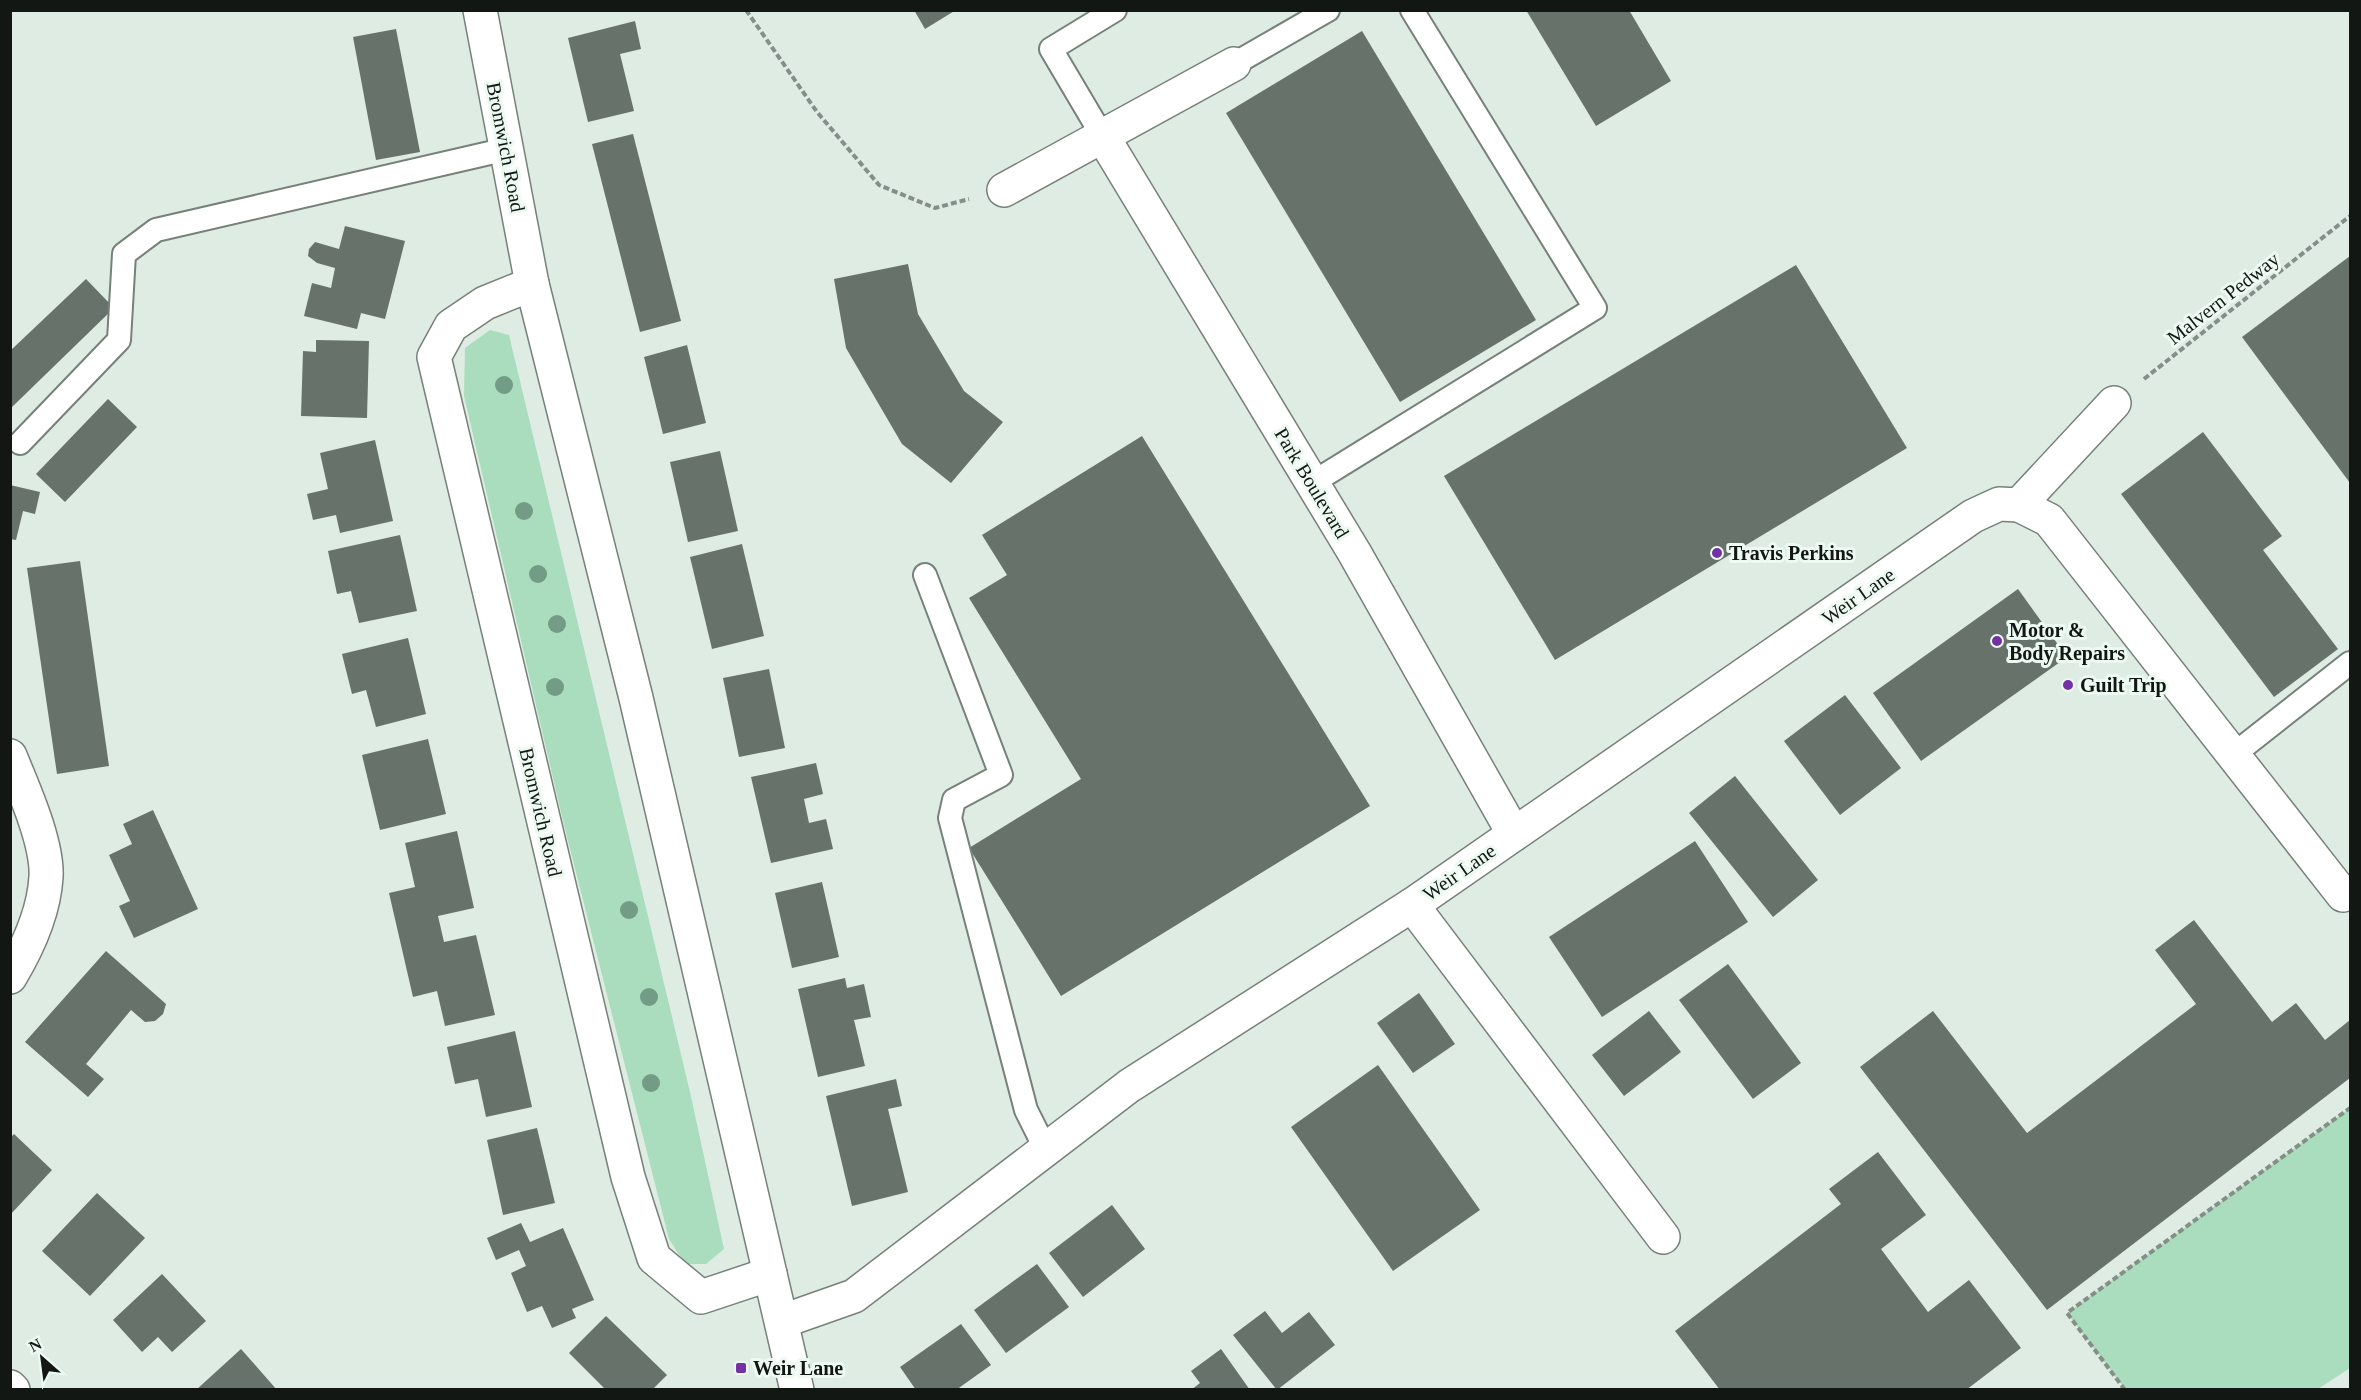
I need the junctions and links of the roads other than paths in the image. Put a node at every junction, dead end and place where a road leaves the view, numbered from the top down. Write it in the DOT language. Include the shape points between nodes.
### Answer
graph roads {
  1 [pos="480,10"];
  2 [pos="1115,10"];
  3 [pos="1328,10"];
  4 [pos="1412,10"];
  5 [pos="1234,64"];
  6 [pos="1103,137"];
  7 [pos="507,149"];
  8 [pos="1004,190"];
  9 [pos="532,284"];
  10 [pos="2114,403"];
  11 [pos="20,443"];
  12 [pos="1312,483"];
  13 [pos="2019,505"];
  14 [pos="925,574"];
  15 [pos="2350,663"];
  16 [pos="2233,755"];
  17 [pos="10,756"];
  18 [pos="1514,834"];
  19 [pos="2343,895"];
  20 [pos="1412,905"];
  21 [pos="10,977"];
  22 [pos="1046,1150"];
  23 [pos="1663,1238"];
  24 [pos="770,1274"];
  25 [pos="783,1321"];
  26 [pos="797,1389"];
  1 -- 7 [label="street, Bromwich Road"];
  2 -- 6 [label="lane" via="1051,49"];
  3 -- 5 [label="lane"];
  4 -- 12 [label="lane" via="1595,308"];
  5 -- 6 [label="street"];
  6 -- 8 [label="street"];
  6 -- 12 [label="street, Park Boulevard"];
  7 -- 9 [label="street, Bromwich Road"];
  7 -- 11 [label="lane" via="156,230 124,254 119,340"];
  9 -- 24 [label="street, Bromwich Road" via="636,698"];
  9 -- 24 [label="street, Bromwich Road" via="485,303 451,326 434,357 628,1177 654,1258 701,1297"];
  10 -- 13 [label="street"];
  12 -- 18 [label="street, Park Boulevard"];
  13 -- 16 [label="street" via="2049,520"];
  13 -- 18 [label="street, Weir Lane" via="1999,504 1973,516"];
  14 -- 22 [label="lane" via="1000,775 954,800 950,818 1026,1110"];
  15 -- 16 [label="lane"];
  16 -- 19 [label="street"];
  17 -- 21 [label="street" via="36,820 46,875 26,951"];
  18 -- 20 [label="street, Weir Lane"];
  20 -- 22 [label="street, Weir Lane" via="1129,1086"];
  20 -- 23 [label="street"];
  22 -- 25 [label="street, Weir Lane" via="854,1296"];
  24 -- 25 [label="street, Bromwich Road"];
  25 -- 26 [label="street, Bromwich Road"];
}
